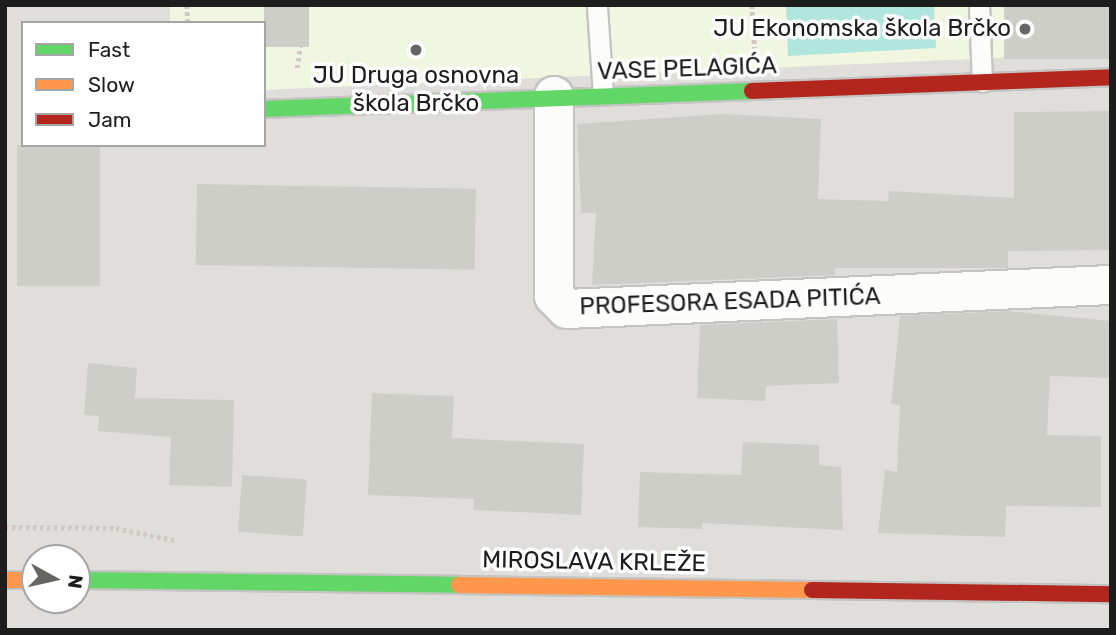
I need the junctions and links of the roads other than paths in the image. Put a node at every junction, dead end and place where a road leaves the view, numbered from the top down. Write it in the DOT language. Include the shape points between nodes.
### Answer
graph roads {
  1 [pos="979,5"];
  2 [pos="597,7"];
  3 [pos="1111,77"];
  4 [pos="982,82"];
  5 [pos="603,94"];
  6 [pos="554,96"];
  7 [pos="266,109"];
  8 [pos="1111,285"];
  9 [pos="91,580"];
  10 [pos="1111,594"];
  1 -- 4 [label="lane"];
  2 -- 5 [label="lane"];
  3 -- 4 [label="main road, VASE PELAGIĆA"];
  4 -- 5 [label="main road, VASE PELAGIĆA"];
  5 -- 6 [label="main road, VASE PELAGIĆA"];
  6 -- 7 [label="main road, VASE PELAGIĆA"];
  6 -- 8 [label="street, PROFESORA ESADA PITIĆA" via="554,296 567,309"];
  9 -- 10 [label="main road, MIROSLAVA KRLEŽE"];
}
